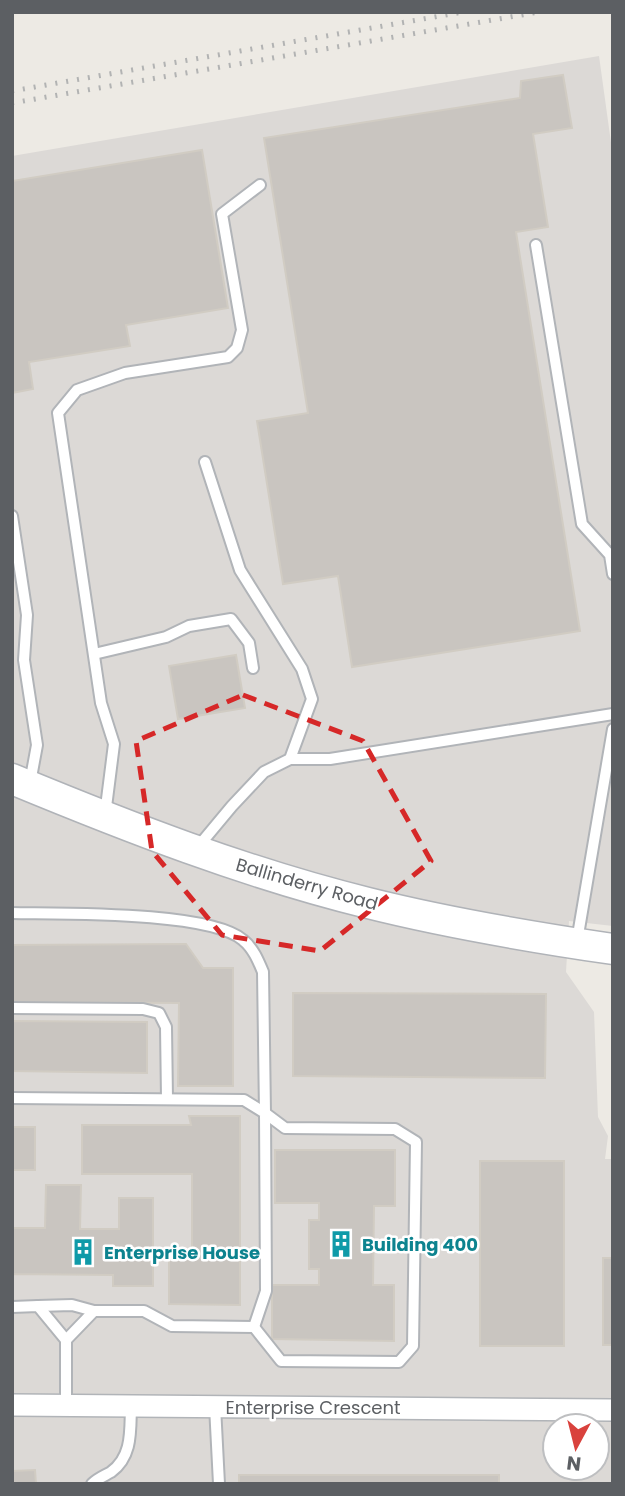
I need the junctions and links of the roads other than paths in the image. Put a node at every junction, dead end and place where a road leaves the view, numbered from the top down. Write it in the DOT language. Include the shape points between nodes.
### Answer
graph roads {
  1 [pos="260,185"];
  2 [pos="536,244"];
  3 [pos="205,462"];
  4 [pos="12,516"];
  5 [pos="613,574"];
  6 [pos="94,654"];
  7 [pos="24,660"];
  8 [pos="12,661"];
  9 [pos="253,668"];
  10 [pos="613,714"];
  11 [pos="613,729"];
  12 [pos="290,759"];
  13 [pos="21,783"];
  14 [pos="105,815"];
  15 [pos="196,850"];
  16 [pos="12,913"];
  17 [pos="576,944"];
  18 [pos="613,949"];
  19 [pos="12,1008"];
  20 [pos="12,1098"];
  21 [pos="167,1099"];
  22 [pos="265,1113"];
  23 [pos="38,1306"];
  24 [pos="12,1307"];
  25 [pos="94,1311"];
  26 [pos="254,1327"];
  27 [pos="66,1340"];
  28 [pos="12,1405"];
  29 [pos="66,1405"];
  30 [pos="131,1406"];
  31 [pos="215,1406"];
  32 [pos="613,1410"];
  33 [pos="92,1484"];
  34 [pos="219,1484"];
  1 -- 6 [label="lane" via="222,214 242,330 237,348 228,357 125,373 77,390 58,413"];
  2 -- 5 [label="lane" via="582,524 610,555"];
  3 -- 12 [label="lane" via="240,570 302,669 312,699"];
  4 -- 7 [label="lane" via="27,615"];
  6 -- 9 [label="lane" via="166,637 189,626 231,619 249,643"];
  6 -- 14 [label="lane" via="101,703 114,744"];
  7 -- 8 [label="lane"];
  7 -- 13 [label="lane" via="37,745"];
  10 -- 12 [label="lane" via="330,759"];
  11 -- 17 [label="lane"];
  12 -- 15 [label="lane" via="264,772"];
  13 -- 14 [label="main road, Ballinderry Road"];
  14 -- 15 [label="main road, Ballinderry Road"];
  15 -- 17 [label="main road, Ballinderry Road" via="369,903"];
  16 -- 22 [label="lane" via="172,920 214,927 242,938 263,972"];
  17 -- 18 [label="main road, Ballinderry Road"];
  19 -- 21 [label="lane" via="159,1013 166,1027"];
  20 -- 21 [label="lane"];
  21 -- 22 [label="lane" via="244,1100"];
  22 -- 26 [label="lane" via="265,1291"];
  22 -- 26 [label="lane" via="285,1128 395,1129 416,1142 413,1346 399,1362 281,1361"];
  23 -- 24 [label="lane"];
  23 -- 25 [label="lane" via="72,1305"];
  23 -- 27 [label="lane"];
  25 -- 26 [label="lane" via="145,1311 172,1326"];
  25 -- 27 [label="lane"];
  27 -- 29 [label="lane"];
  28 -- 29 [label="street, Enterprise Crescent"];
  29 -- 30 [label="street, Enterprise Crescent"];
  30 -- 31 [label="street, Enterprise Crescent"];
  30 -- 33 [label="lane" via="128,1450 112,1471"];
  31 -- 32 [label="street, Enterprise Crescent"];
  31 -- 34 [label="lane"];
}
